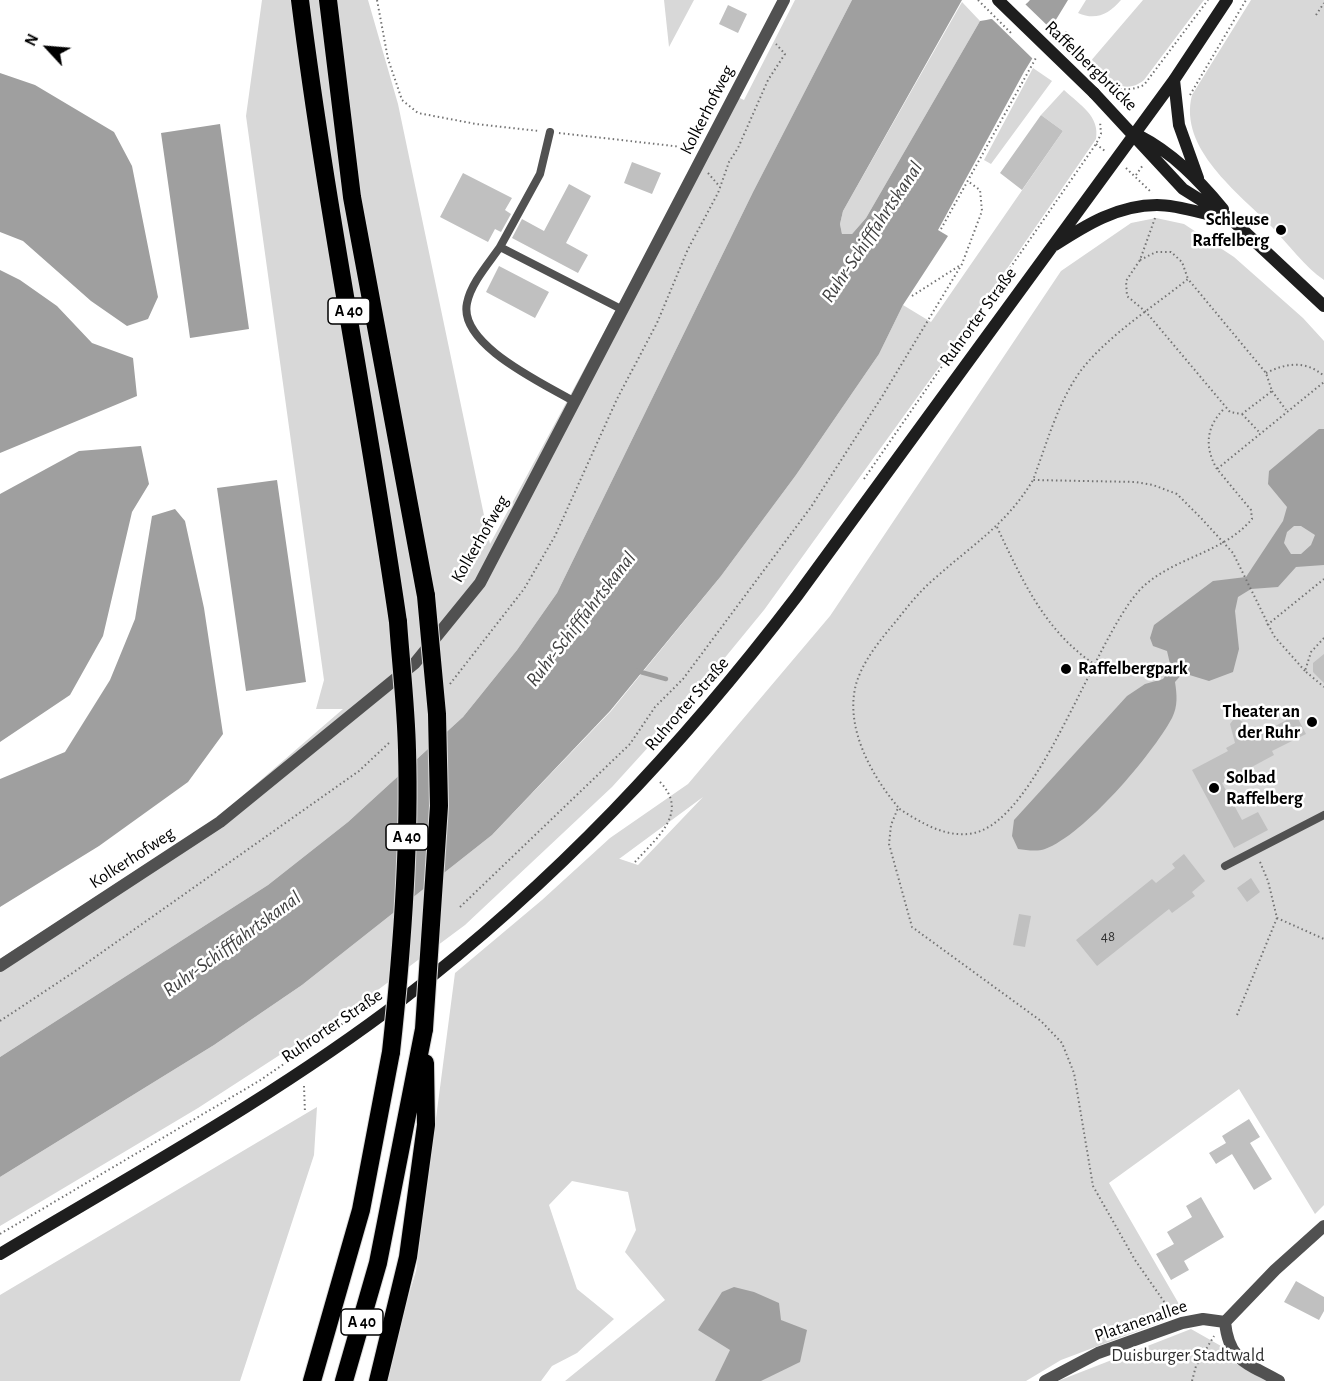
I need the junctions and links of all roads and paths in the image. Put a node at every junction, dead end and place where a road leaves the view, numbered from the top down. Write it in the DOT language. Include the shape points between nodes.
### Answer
graph roads {
  1 [pos="300,0"];
  2 [pos="328,0"];
  3 [pos="377,0"];
  4 [pos="784,0"];
  5 [pos="998,0"];
  6 [pos="1208,0"];
  7 [pos="1227,0"];
  8 [pos="1246,0"];
  9 [pos="1324,3"];
  10 [pos="1316,15"];
  11 [pos="1069,32"];
  12 [pos="767,33"];
  13 [pos="1050,35"];
  14 [pos="1038,53"];
  15 [pos="1174,80"];
  16 [pos="1103,82"];
  17 [pos="1189,102"];
  18 [pos="1096,115"];
  19 [pos="550,132"];
  20 [pos="1134,133"];
  21 [pos="1096,144"];
  22 [pos="706,150"];
  23 [pos="1114,159"];
  24 [pos="699,164"];
  25 [pos="1198,179"];
  26 [pos="969,182"];
  27 [pos="720,187"];
  28 [pos="1157,205"];
  29 [pos="1231,219"];
  30 [pos="941,229"];
  31 [pos="500,247"];
  32 [pos="1049,249"];
  33 [pos="1140,260"];
  34 [pos="962,264"];
  35 [pos="1188,279"];
  36 [pos="912,296"];
  37 [pos="1324,306"];
  38 [pos="623,310"];
  39 [pos="1146,312"];
  40 [pos="1266,373"];
  41 [pos="1324,376"];
  42 [pos="1324,382"];
  43 [pos="1272,391"];
  44 [pos="575,402"];
  45 [pos="1225,408"];
  46 [pos="1287,411"];
  47 [pos="1242,414"];
  48 [pos="1260,433"];
  49 [pos="1217,469"];
  50 [pos="1033,480"];
  51 [pos="863,481"];
  52 [pos="998,527"];
  53 [pos="1223,543"];
  54 [pos="1324,579"];
  55 [pos="1267,625"];
  56 [pos="1324,638"];
  57 [pos="1094,664"];
  58 [pos="1305,671"];
  59 [pos="1324,687"];
  60 [pos="447,688"];
  61 [pos="391,741"];
  62 [pos="651,774"];
  63 [pos="898,808"];
  64 [pos="1324,815"];
  65 [pos="1255,851"];
  66 [pos="635,862"];
  67 [pos="1225,866"];
  68 [pos="460,907"];
  69 [pos="1277,918"];
  70 [pos="1324,939"];
  71 [pos="0,966"];
  72 [pos="375,1002"];
  73 [pos="1237,1015"];
  74 [pos="0,1021"];
  75 [pos="424,1029"];
  76 [pos="297,1072"];
  77 [pos="305,1113"];
  78 [pos="1324,1226"];
  79 [pos="0,1234"];
  80 [pos="0,1254"];
  81 [pos="1225,1322"];
  82 [pos="1182,1323"];
  83 [pos="312,1381"];
  84 [pos="344,1381"];
  85 [pos="378,1381"];
  86 [pos="1045,1381"];
  87 [pos="1192,1381"];
  88 [pos="1280,1381"];
  1 -- 83 [label="highway, A 40, bridge" via="398,622 407,749 404,920 391,1052 361,1210"];
  2 -- 75 [label="highway, A 40, bridge" via="352,197 426,596 437,714 439,806"];
  3 -- 19 [label="path" via="388,59 402,100 418,113"];
  4 -- 12 [label="street, Kolkerhofweg"];
  5 -- 20 [label="main road, Raffelbergbrücke, bridge"];
  6 -- 16 [label="path" via="1144,85 1132,90"];
  7 -- 15 [label="main road, Ruhrorter Straße"];
  8 -- 17 [label="path" via="1191,92"];
  9 -- 10 [label="path"];
  11 -- 13 [label="path"];
  12 -- 22 [label="street, Kolkerhofweg"];
  12 -- 27 [label="path" via="785,54 768,80"];
  14 -- 26 [label="path"];
  15 -- 20 [label="main road, Ruhrorter Straße"];
  15 -- 25 [label="main road" via="1179,125"];
  18 -- 21 [label="path" via="1101,122"];
  19 -- 22 [label="path"];
  19 -- 31 [label="lane" via="540,174"];
  20 -- 23 [label="main road, Ruhrorter Straße"];
  20 -- 25 [label="main road" via="1159,146"];
  20 -- 29 [label="main road" via="1184,189"];
  21 -- 23 [label="path"];
  21 -- 51 [label="path"];
  22 -- 24 [label="street, Kolkerhofweg"];
  23 -- 28 [label="path" via="1154,195"];
  23 -- 32 [label="main road, Ruhrorter Straße"];
  24 -- 27 [label="path"];
  24 -- 38 [label="street, Kolkerhofweg"];
  25 -- 29 [label="main road"];
  26 -- 30 [label="path"];
  26 -- 34 [label="path" via="980,190 982,211"];
  27 -- 60 [label="path" via="555,536 524,589"];
  28 -- 29 [label="main road"];
  28 -- 32 [label="main road" via="1113,212"];
  28 -- 33 [label="path"];
  29 -- 37 [label="main road"];
  31 -- 38 [label="lane"];
  31 -- 44 [label="lane" via="467,302 466,315 473,331 486,347"];
  32 -- 62 [label="main road, Ruhrorter Straße" via="791,604"];
  33 -- 35 [label="path" via="1156,252 1171,252 1182,262"];
  33 -- 39 [label="path" via="1124,288 1131,301"];
  34 -- 36 [label="path"];
  34 -- 68 [label="path" via="811,507 683,679 655,707 630,744"];
  35 -- 39 [label="path"];
  35 -- 40 [label="path"];
  38 -- 44 [label="street, Kolkerhofweg"];
  39 -- 45 [label="path"];
  39 -- 50 [label="path" via="1081,370 1061,406"];
  40 -- 41 [label="path" via="1299,364"];
  40 -- 43 [label="path"];
  42 -- 46 [label="path"];
  43 -- 46 [label="path"];
  43 -- 47 [label="path"];
  44 -- 71 [label="street, Kolkerhofweg" via="480,583 415,663 220,822"];
  45 -- 47 [label="path"];
  45 -- 49 [label="path" via="1213,422 1208,441"];
  46 -- 48 [label="path"];
  47 -- 48 [label="path"];
  48 -- 49 [label="path"];
  49 -- 53 [label="path" via="1253,515 1248,524"];
  50 -- 52 [label="path"];
  50 -- 53 [label="path" via="1136,482 1165,489 1188,503"];
  52 -- 57 [label="path" via="1041,612 1064,640"];
  52 -- 63 [label="path" via="916,597 880,640 857,683 855,708 860,743 879,784"];
  53 -- 55 [label="path" via="1233,554"];
  53 -- 57 [label="path" via="1161,574 1140,590"];
  54 -- 55 [label="path"];
  55 -- 58 [label="path" via="1281,647"];
  56 -- 58 [label="path" via="1311,652"];
  57 -- 63 [label="path" via="1042,765 995,821 976,832 953,833 928,825"];
  58 -- 59 [label="path"];
  61 -- 74 [label="path" via="359,771"];
  62 -- 66 [label="path" via="669,791 673,812"];
  62 -- 76 [label="main road, Ruhrorter Straße" via="534,891 463,952"];
  63 -- 82 [label="path" via="889,844 912,927 1041,1021 1062,1043 1074,1073 1093,1186 1158,1296"];
  64 -- 65 [label="lane"];
  65 -- 67 [label="lane"];
  65 -- 69 [label="path"];
  69 -- 70 [label="path"];
  69 -- 73 [label="path"];
  72 -- 79 [label="path" via="259,1081"];
  75 -- 84 [label="highway, A 40" via="378,1263"];
  75 -- 85 [label="highway" via="426,1125 408,1257"];
  76 -- 77 [label="path" via="306,1090"];
  76 -- 80 [label="main road, Ruhrorter Straße"];
  78 -- 81 [label="street"];
  81 -- 82 [label="street, Platanenallee" via="1203,1319"];
  81 -- 87 [label="path" via="1196,1366"];
  81 -- 88 [label="street" via="1227,1342 1238,1357"];
  82 -- 86 [label="street, Platanenallee" via="1098,1353"];
}
